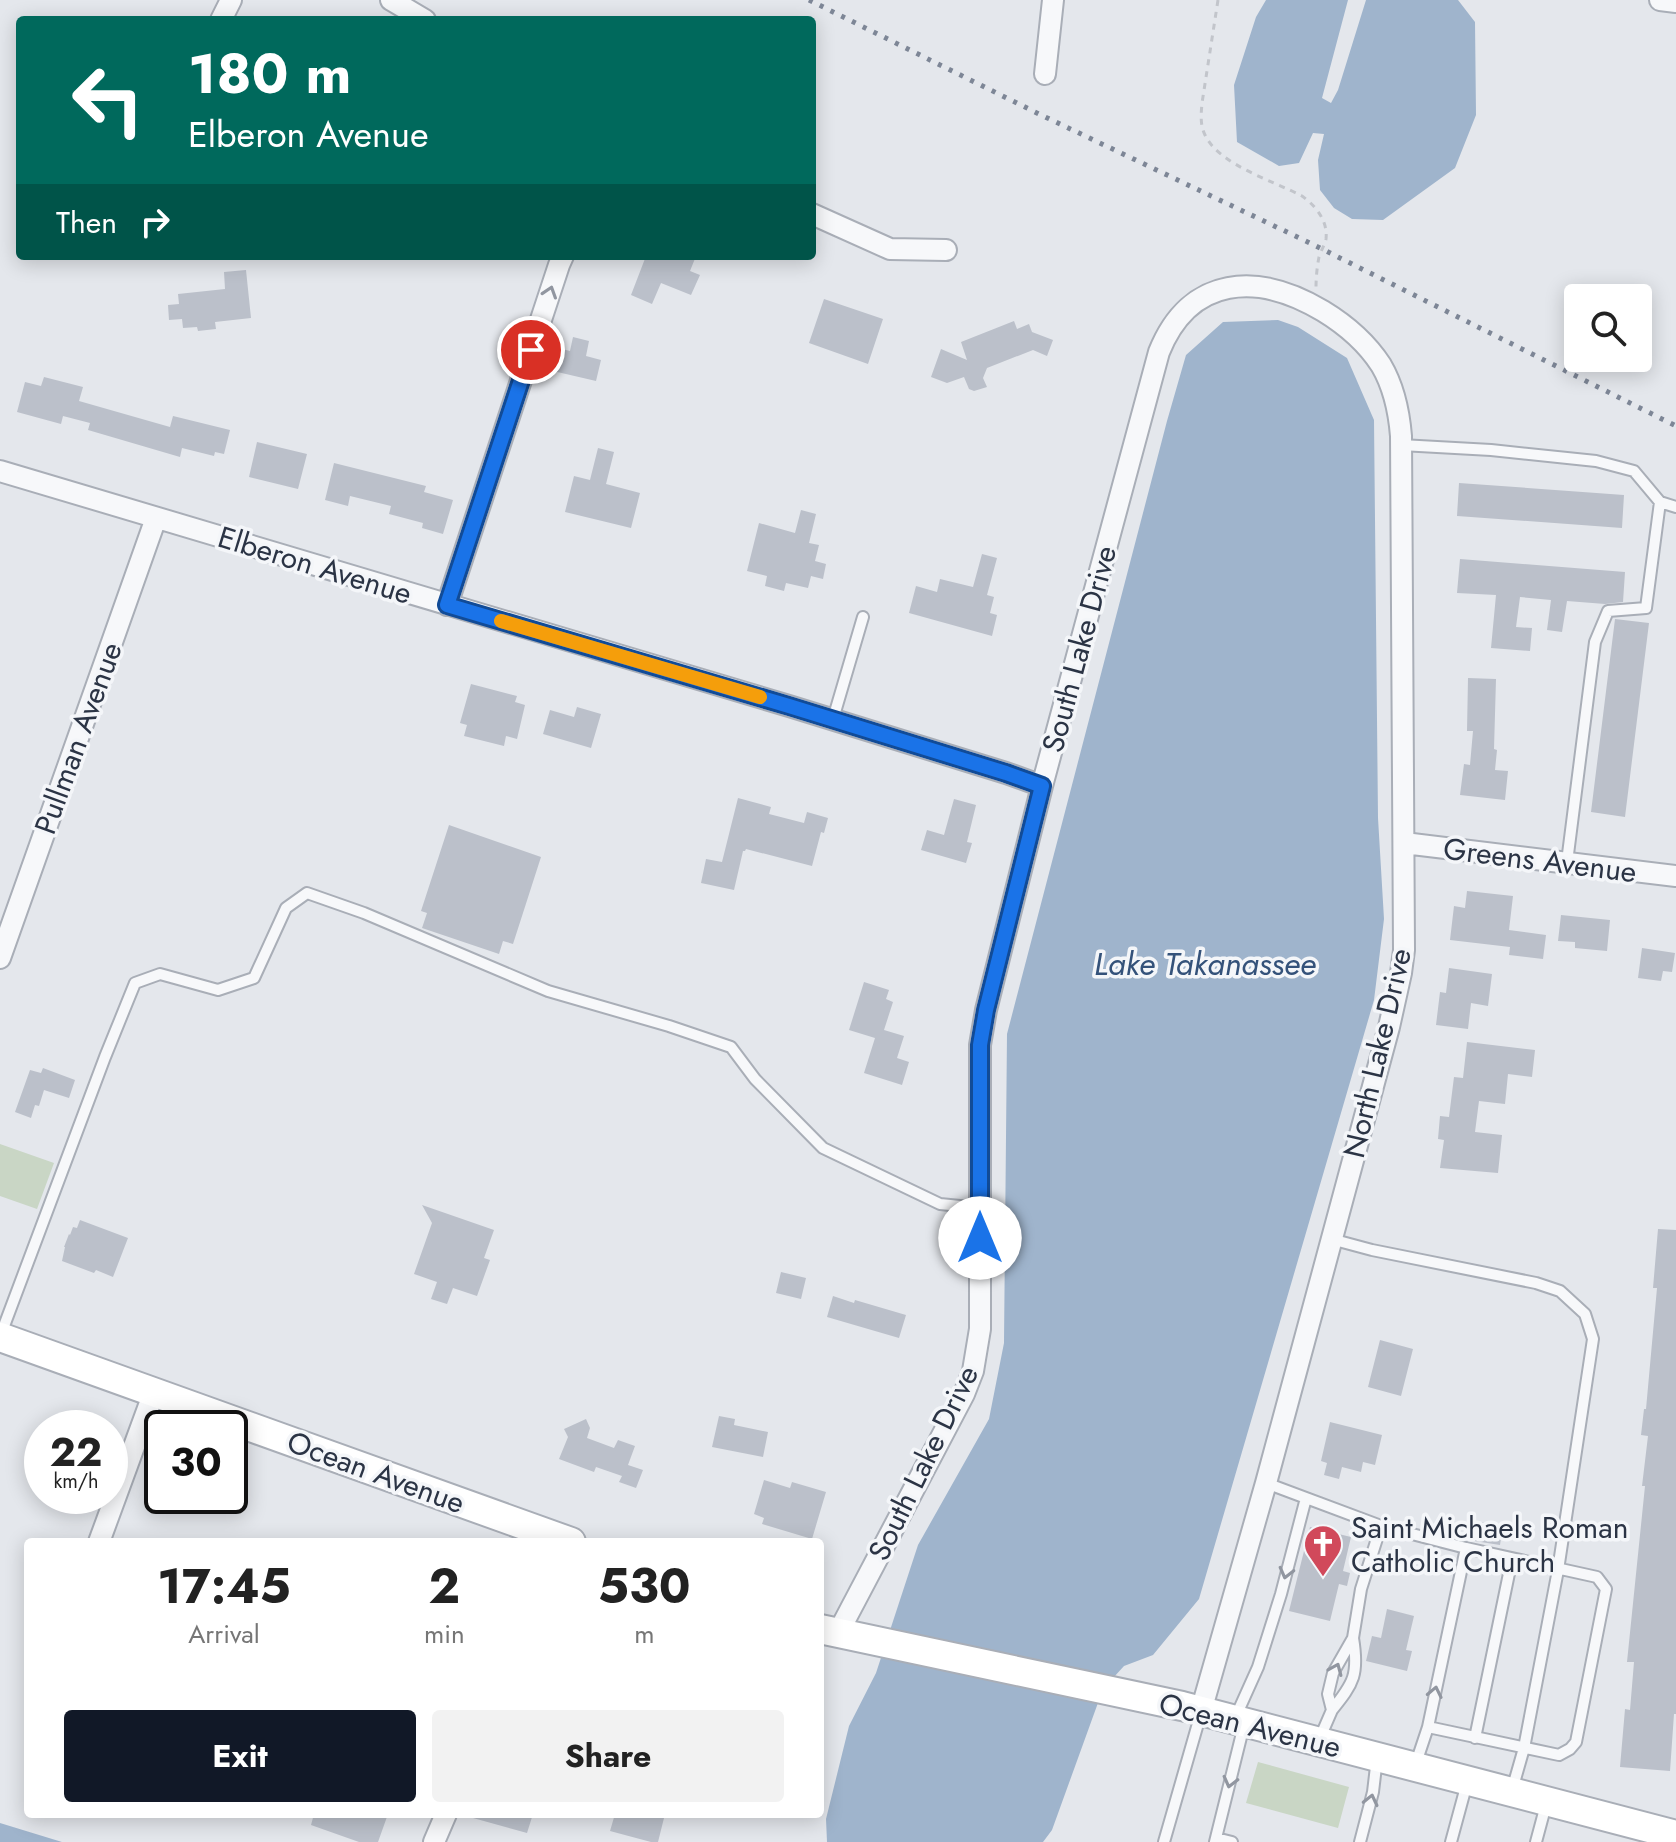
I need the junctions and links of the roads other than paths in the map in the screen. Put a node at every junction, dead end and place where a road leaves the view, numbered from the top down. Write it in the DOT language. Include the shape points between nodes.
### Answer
graph roads {
  1 [pos="391,0"];
  2 [pos="1053,0"];
  3 [pos="1660,0"];
  4 [pos="1676,2"];
  5 [pos="418,16"];
  6 [pos="1045,74"];
  7 [pos="816,216"];
  8 [pos="946,250"];
  9 [pos="561,260"];
  10 [pos="1320,310"];
  11 [pos="1401,445"];
  12 [pos="0,471"];
  13 [pos="1660,502"];
  14 [pos="1676,507"];
  15 [pos="156,518"];
  16 [pos="447,605"];
  17 [pos="863,617"];
  18 [pos="833,719"];
  19 [pos="1042,786"];
  20 [pos="1404,843"];
  21 [pos="1567,862"];
  22 [pos="1676,876"];
  23 [pos="0,958"];
  24 [pos="980,1208"];
  25 [pos="1331,1239"];
  26 [pos="0,1337"];
  27 [pos="154,1392"];
  28 [pos="1266,1483"];
  29 [pos="1306,1498"];
  30 [pos="1381,1526"];
  31 [pos="536,1536"];
  32 [pos="100,1538"];
  33 [pos="1466,1548"];
  34 [pos="1512,1559"];
  35 [pos="1558,1570"];
  36 [pos="829,1631"];
  37 [pos="1353,1638"];
  38 [pos="1332,1710"];
  39 [pos="1201,1711"];
  40 [pos="1239,1722"];
  41 [pos="1428,1727"];
  42 [pos="1475,1738"];
  43 [pos="1319,1742"];
  44 [pos="1524,1748"];
  45 [pos="1377,1757"];
  46 [pos="1415,1767"];
  47 [pos="1467,1781"];
  48 [pos="1512,1792"];
  49 [pos="1547,1801"];
  50 [pos="444,1818"];
  51 [pos="1674,1829"];
  52 [pos="1215,1840"];
  53 [pos="434,1842"];
  54 [pos="1164,1842"];
  55 [pos="1232,1842"];
  56 [pos="1360,1842"];
  57 [pos="1451,1842"];
  58 [pos="1536,1842"];
  1 -- 5 [label="street"];
  2 -- 6 [label="street"];
  3 -- 4 [label="street"];
  7 -- 8 [label="street" via="890,249"];
  16 -- 9 [label="street, one-way"];
  10 -- 11 [label="street, North Lake Drive" via="1355,333 1381,366 1397,404"];
  10 -- 19 [label="street, South Lake Drive" via="1276,290 1231,288 1194,303 1167,332"];
  11 -- 13 [label="lane" via="1596,461 1634,471"];
  11 -- 20 [label="street, North Lake Drive"];
  12 -- 15 [label="street, Elberon Avenue"];
  13 -- 14 [label="lane"];
  13 -- 21 [label="lane" via="1646,608 1608,611 1595,642"];
  15 -- 16 [label="street, Elberon Avenue"];
  15 -- 23 [label="street, Pullman Avenue"];
  16 -- 18 [label="street, Elberon Avenue"];
  17 -- 18 [label="lane"];
  18 -- 19 [label="street, Elberon Avenue"];
  19 -- 24 [label="street, South Lake Drive" via="980,1045"];
  20 -- 21 [label="street, Greens Avenue"];
  20 -- 25 [label="street, North Lake Drive" via="1401,973"];
  21 -- 22 [label="street, Greens Avenue"];
  24 -- 26 [label="lane" via="940,1204 823,1148 731,1047 548,991 307,893 286,908 254,978 218,990 160,974 135,983"];
  24 -- 36 [label="street, South Lake Drive" via="980,1329 973,1371 954,1415"];
  25 -- 28 [label="street, North Lake Drive"];
  25 -- 35 [label="lane" via="1536,1283 1560,1291 1585,1314 1593,1339"];
  26 -- 27 [label="street, Ocean Avenue"];
  27 -- 31 [label="street, Ocean Avenue"];
  27 -- 32 [label="street"];
  28 -- 29 [label="lane"];
  28 -- 39 [label="street, North Lake Drive"];
  29 -- 30 [label="lane"];
  29 -- 40 [label="lane, one-way"];
  30 -- 33 [label="lane"];
  30 -- 37 [label="lane" via="1361,1589"];
  33 -- 34 [label="lane"];
  41 -- 33 [label="lane, one-way"];
  34 -- 35 [label="lane"];
  34 -- 42 [label="lane"];
  35 -- 44 [label="lane"];
  35 -- 44 [label="lane" via="1597,1577 1606,1589 1576,1742 1559,1755"];
  36 -- 39 [label="street, Ocean Avenue"];
  38 -- 37 [label="lane, one-way" via="1328,1694 1333,1673"];
  37 -- 38 [label="lane" via="1353,1682"];
  38 -- 43 [label="lane"];
  39 -- 40 [label="street, Ocean Avenue"];
  39 -- 54 [label="lane"];
  40 -- 43 [label="street, Ocean Avenue"];
  40 -- 52 [label="lane, one-way"];
  41 -- 42 [label="lane"];
  41 -- 46 [label="lane"];
  42 -- 44 [label="lane"];
  43 -- 45 [label="street, Ocean Avenue"];
  44 -- 48 [label="lane"];
  45 -- 46 [label="street, Ocean Avenue"];
  56 -- 45 [label="lane, one-way"];
  46 -- 47 [label="street, Ocean Avenue"];
  47 -- 48 [label="street, Ocean Avenue"];
  47 -- 57 [label="lane"];
  48 -- 49 [label="street, Ocean Avenue"];
  49 -- 51 [label="street, Ocean Avenue"];
  49 -- 58 [label="lane"];
  50 -- 53 [label="street"];
  52 -- 55 [label="lane"];
}
